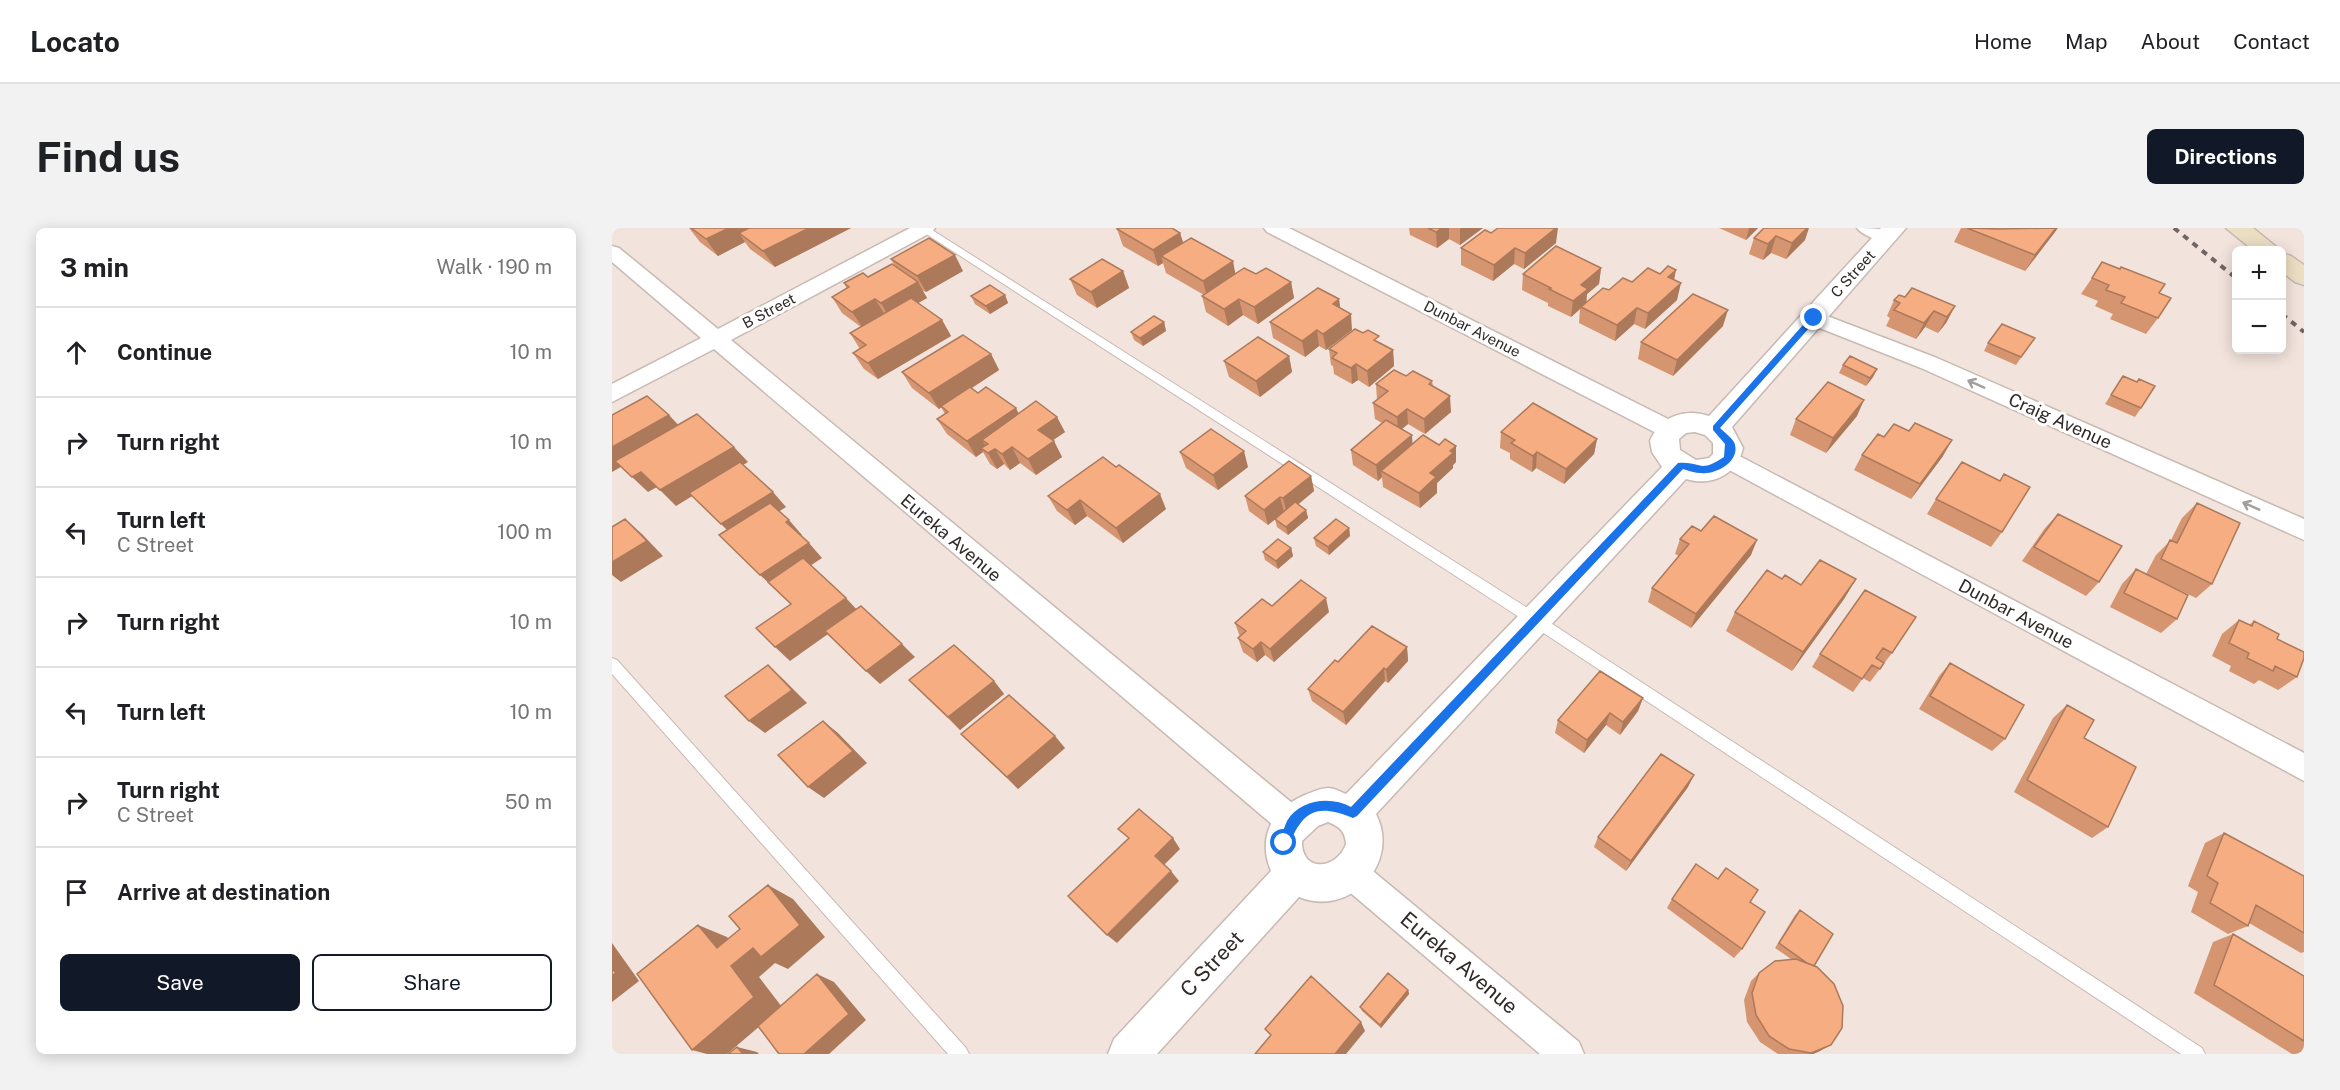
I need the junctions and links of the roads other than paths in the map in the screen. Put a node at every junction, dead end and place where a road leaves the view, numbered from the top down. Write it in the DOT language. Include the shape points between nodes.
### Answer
graph roads {
  1 [pos="923,228"];
  2 [pos="1274,228"];
  3 [pos="2238,228"];
  4 [pos="1883,231"];
  5 [pos="2263,246"];
  6 [pos="612,252"];
  7 [pos="2286,264"];
  8 [pos="2304,278"];
  9 [pos="1814,318"];
  10 [pos="717,339"];
  11 [pos="612,393"];
  12 [pos="1716,428"];
  13 [pos="1670,430"];
  14 [pos="1728,459"];
  15 [pos="1681,466"];
  16 [pos="2304,530"];
  17 [pos="1535,620"];
  18 [pos="612,664"];
  19 [pos="2304,768"];
  20 [pos="1353,813"];
  21 [pos="1292,822"];
  22 [pos="1295,873"];
  23 [pos="1351,873"];
  24 [pos="960,1054"];
  25 [pos="1129,1054"];
  26 [pos="1567,1054"];
  27 [pos="2196,1054"];
  1 -- 10 [label="street, B Street"];
  1 -- 17 [label="lane"];
  2 -- 13 [label="street, Dunbar Avenue"];
  3 -- 5 [label="main road"];
  4 -- 9 [label="street, C Street"];
  6 -- 10 [label="street, Eureka Avenue"];
  7 -- 8 [label="main road"];
  9 -- 12 [label="street, C Street"];
  16 -- 9 [label="street, Craig Avenue, one-way" via="1929,363"];
  10 -- 11 [label="street, B Street"];
  10 -- 21 [label="street, Eureka Avenue"];
  12 -- 13 [label="street" via="1696,422"];
  12 -- 14 [label="street" via="1730,442"];
  13 -- 15 [label="street" via="1665,448"];
  14 -- 15 [label="street" via="1702,471"];
  14 -- 19 [label="street, Dunbar Avenue"];
  15 -- 17 [label="street"];
  17 -- 20 [label="street"];
  17 -- 27 [label="lane"];
  18 -- 24 [label="lane"];
  20 -- 21 [label="street" via="1328,805 1315,807"];
  20 -- 23 [label="street" via="1366,835 1366,849"];
  21 -- 22 [label="street" via="1284,854"];
  22 -- 23 [label="street" via="1316,884 1341,880"];
  22 -- 25 [label="street, C Street"];
  23 -- 26 [label="street, Eureka Avenue"];
}
